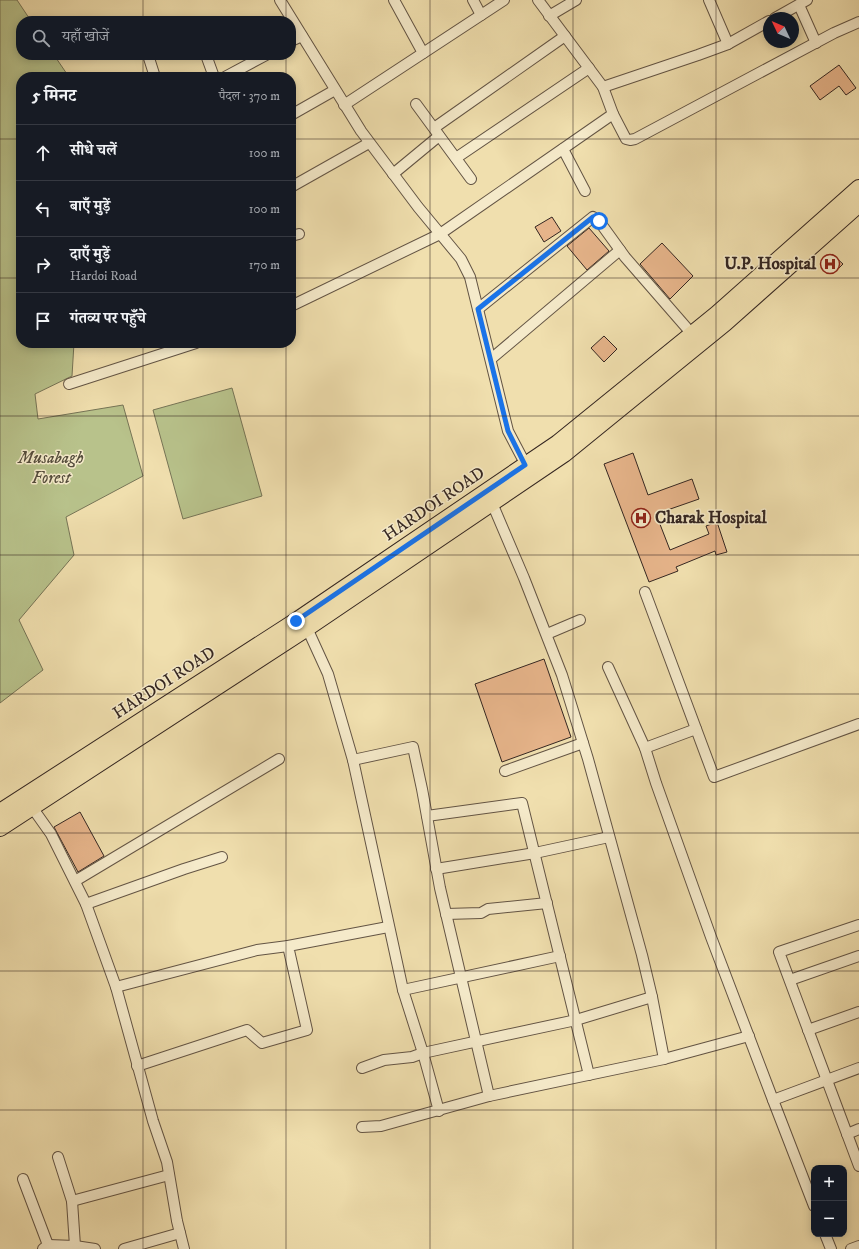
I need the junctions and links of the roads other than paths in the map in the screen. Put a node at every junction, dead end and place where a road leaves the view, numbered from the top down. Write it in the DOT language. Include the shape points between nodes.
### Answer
graph roads {
  1 [pos="280,0"];
  2 [pos="394,0"];
  3 [pos="473,0"];
  4 [pos="504,0"];
  5 [pos="538,0"];
  6 [pos="576,0"];
  7 [pos="709,0"];
  8 [pos="803,2"];
  9 [pos="786,12"];
  10 [pos="481,15"];
  11 [pos="290,16"];
  12 [pos="550,16"];
  13 [pos="859,22"];
  14 [pos="763,24"];
  15 [pos="296,26"];
  16 [pos="302,36"];
  17 [pos="565,36"];
  18 [pos="296,39"];
  19 [pos="816,43"];
  20 [pos="728,44"];
  21 [pos="423,54"];
  22 [pos="150,60"];
  23 [pos="208,60"];
  24 [pos="257,60"];
  25 [pos="589,68"];
  26 [pos="153,72"];
  27 [pos="212,72"];
  28 [pos="234,72"];
  29 [pos="603,87"];
  30 [pos="335,90"];
  31 [pos="416,104"];
  32 [pos="344,105"];
  33 [pos="296,112"];
  34 [pos="613,114"];
  35 [pos="437,132"];
  36 [pos="369,143"];
  37 [pos="563,149"];
  38 [pos="456,158"];
  39 [pos="393,174"];
  40 [pos="471,179"];
  41 [pos="296,183"];
  42 [pos="859,188"];
  43 [pos="586,190"];
  44 [pos="859,204"];
  45 [pos="440,234"];
  46 [pos="620,250"];
  47 [pos="296,304"];
  48 [pos="478,309"];
  49 [pos="692,334"];
  50 [pos="181,348"];
  51 [pos="490,359"];
  52 [pos="69,384"];
  53 [pos="529,470"];
  54 [pos="492,503"];
  55 [pos="645,592"];
  56 [pos="324,609"];
  57 [pos="580,620"];
  58 [pos="307,628"];
  59 [pos="546,634"];
  60 [pos="608,667"];
  61 [pos="859,724"];
  62 [pos="696,730"];
  63 [pos="583,743"];
  64 [pos="646,748"];
  65 [pos="279,759"];
  66 [pos="353,760"];
  67 [pos="505,771"];
  68 [pos="28,802"];
  69 [pos="0,812"];
  70 [pos="427,816"];
  71 [pos="0,828"];
  72 [pos="610,837"];
  73 [pos="535,853"];
  74 [pos="222,858"];
  75 [pos="436,869"];
  76 [pos="75,881"];
  77 [pos="547,903"];
  78 [pos="86,904"];
  79 [pos="446,914"];
  80 [pos="859,925"];
  81 [pos="388,927"];
  82 [pos="288,946"];
  83 [pos="560,956"];
  84 [pos="859,956"];
  85 [pos="461,977"];
  86 [pos="790,980"];
  87 [pos="116,987"];
  88 [pos="403,990"];
  89 [pos="652,997"];
  90 [pos="859,1012"];
  91 [pos="576,1020"];
  92 [pos="808,1030"];
  93 [pos="749,1036"];
  94 [pos="476,1041"];
  95 [pos="423,1053"];
  96 [pos="664,1059"];
  97 [pos="137,1066"];
  98 [pos="362,1068"];
  99 [pos="859,1068"];
  100 [pos="589,1075"];
  101 [pos="827,1080"];
  102 [pos="489,1096"];
  103 [pos="773,1100"];
  104 [pos="439,1111"];
  105 [pos="362,1127"];
  106 [pos="859,1129"];
  107 [pos="847,1134"];
  108 [pos="58,1157"];
  109 [pos="859,1166"];
  110 [pos="169,1175"];
  111 [pos="23,1180"];
  112 [pos="72,1201"];
  113 [pos="812,1201"];
  114 [pos="180,1233"];
  115 [pos="826,1237"];
  116 [pos="75,1246"];
  117 [pos="859,1246"];
  118 [pos="45,1247"];
  119 [pos="95,1249"];
  120 [pos="124,1249"];
  121 [pos="184,1249"];
  122 [pos="831,1249"];
  123 [pos="851,1249"];
  1 -- 11 [label="street"];
  2 -- 21 [label="street"];
  3 -- 10 [label="street"];
  4 -- 10 [label="street"];
  5 -- 12 [label="street"];
  6 -- 12 [label="street"];
  7 -- 20 [label="street"];
  8 -- 9 [label="street"];
  8 -- 19 [label="street"];
  10 -- 21 [label="street"];
  12 -- 17 [label="street"];
  13 -- 19 [label="street"];
  14 -- 20 [label="street"];
  15 -- 16 [label="street"];
  16 -- 18 [label="street"];
  16 -- 30 [label="street"];
  17 -- 25 [label="street"];
  17 -- 35 [label="street"];
  19 -- 34 [label="street" via="634,140 626,139"];
  20 -- 29 [label="street"];
  21 -- 32 [label="street"];
  22 -- 26 [label="street"];
  23 -- 27 [label="street"];
  24 -- 28 [label="street"];
  25 -- 29 [label="street"];
  25 -- 38 [label="street"];
  29 -- 34 [label="street"];
  30 -- 32 [label="street"];
  30 -- 33 [label="street"];
  31 -- 35 [label="street"];
  32 -- 36 [label="street"];
  34 -- 37 [label="street"];
  35 -- 38 [label="street"];
  35 -- 39 [label="street"];
  36 -- 39 [label="street"];
  36 -- 41 [label="street"];
  37 -- 43 [label="street"];
  37 -- 45 [label="street"];
  38 -- 40 [label="street"];
  39 -- 45 [label="street"];
  42 -- 49 [label="main road, HARDOI ROAD"];
  44 -- 53 [label="main road, HARDOI ROAD" via="724,323 564,454"];
  45 -- 47 [label="street"];
  45 -- 48 [label="street" via="461,259 470,277"];
  46 -- 48 [label="street" via="599,221 593,217"];
  46 -- 49 [label="street"];
  46 -- 51 [label="street"];
  48 -- 51 [label="street"];
  49 -- 53 [label="main road, HARDOI ROAD" via="558,443"];
  50 -- 52 [label="street"];
  51 -- 53 [label="street" via="508,431"];
  53 -- 54 [label="main road, HARDOI ROAD"];
  53 -- 56 [label="main road, HARDOI ROAD"];
  54 -- 56 [label="main road, HARDOI ROAD"];
  54 -- 59 [label="street"];
  55 -- 62 [label="street"];
  56 -- 58 [label="main road, HARDOI ROAD"];
  56 -- 68 [label="main road, HARDOI ROAD"];
  57 -- 59 [label="street"];
  58 -- 66 [label="street" via="328,674"];
  58 -- 68 [label="main road, HARDOI ROAD"];
  59 -- 63 [label="street"];
  60 -- 64 [label="street"];
  61 -- 62 [label="street" via="714,777"];
  62 -- 64 [label="street"];
  63 -- 67 [label="street"];
  63 -- 72 [label="street"];
  64 -- 93 [label="street" via="661,798"];
  65 -- 76 [label="street"];
  66 -- 70 [label="street" via="413,747"];
  66 -- 81 [label="street"];
  68 -- 69 [label="main road, HARDOI ROAD"];
  68 -- 71 [label="main road, HARDOI ROAD"];
  68 -- 76 [label="street" via="51,834"];
  70 -- 73 [label="street" via="522,803"];
  70 -- 75 [label="street"];
  72 -- 73 [label="street"];
  72 -- 89 [label="street"];
  73 -- 75 [label="street"];
  73 -- 77 [label="street"];
  74 -- 78 [label="street"];
  75 -- 79 [label="street"];
  76 -- 78 [label="street"];
  77 -- 79 [label="street" via="488,909 481,913"];
  77 -- 83 [label="street"];
  78 -- 87 [label="street"];
  79 -- 85 [label="street"];
  80 -- 86 [label="street" via="779,952"];
  81 -- 82 [label="street"];
  81 -- 88 [label="street"];
  82 -- 87 [label="street" via="257,950"];
  82 -- 97 [label="street" via="307,1030 262,1043 247,1030"];
  83 -- 85 [label="street"];
  83 -- 91 [label="street"];
  84 -- 86 [label="street"];
  85 -- 88 [label="street"];
  85 -- 94 [label="street"];
  86 -- 92 [label="street"];
  87 -- 97 [label="street"];
  88 -- 95 [label="street"];
  89 -- 91 [label="street"];
  89 -- 96 [label="street"];
  90 -- 92 [label="street"];
  91 -- 94 [label="street"];
  91 -- 100 [label="street"];
  92 -- 101 [label="street"];
  93 -- 96 [label="street"];
  93 -- 103 [label="street"];
  94 -- 95 [label="street"];
  94 -- 102 [label="street"];
  95 -- 98 [label="street" via="384,1060"];
  95 -- 104 [label="street"];
  96 -- 100 [label="street"];
  97 -- 110 [label="street"];
  99 -- 101 [label="street"];
  100 -- 102 [label="street"];
  101 -- 103 [label="street"];
  101 -- 107 [label="street"];
  102 -- 104 [label="street"];
  103 -- 113 [label="street"];
  104 -- 105 [label="street" via="381,1126"];
  106 -- 107 [label="street"];
  107 -- 109 [label="street"];
  108 -- 112 [label="street"];
  110 -- 112 [label="street"];
  110 -- 114 [label="street"];
  111 -- 118 [label="street"];
  112 -- 116 [label="street"];
  114 -- 120 [label="street"];
  114 -- 121 [label="street"];
  115 -- 122 [label="street"];
  116 -- 118 [label="street"];
  116 -- 119 [label="street"];
  117 -- 123 [label="street"];
}
